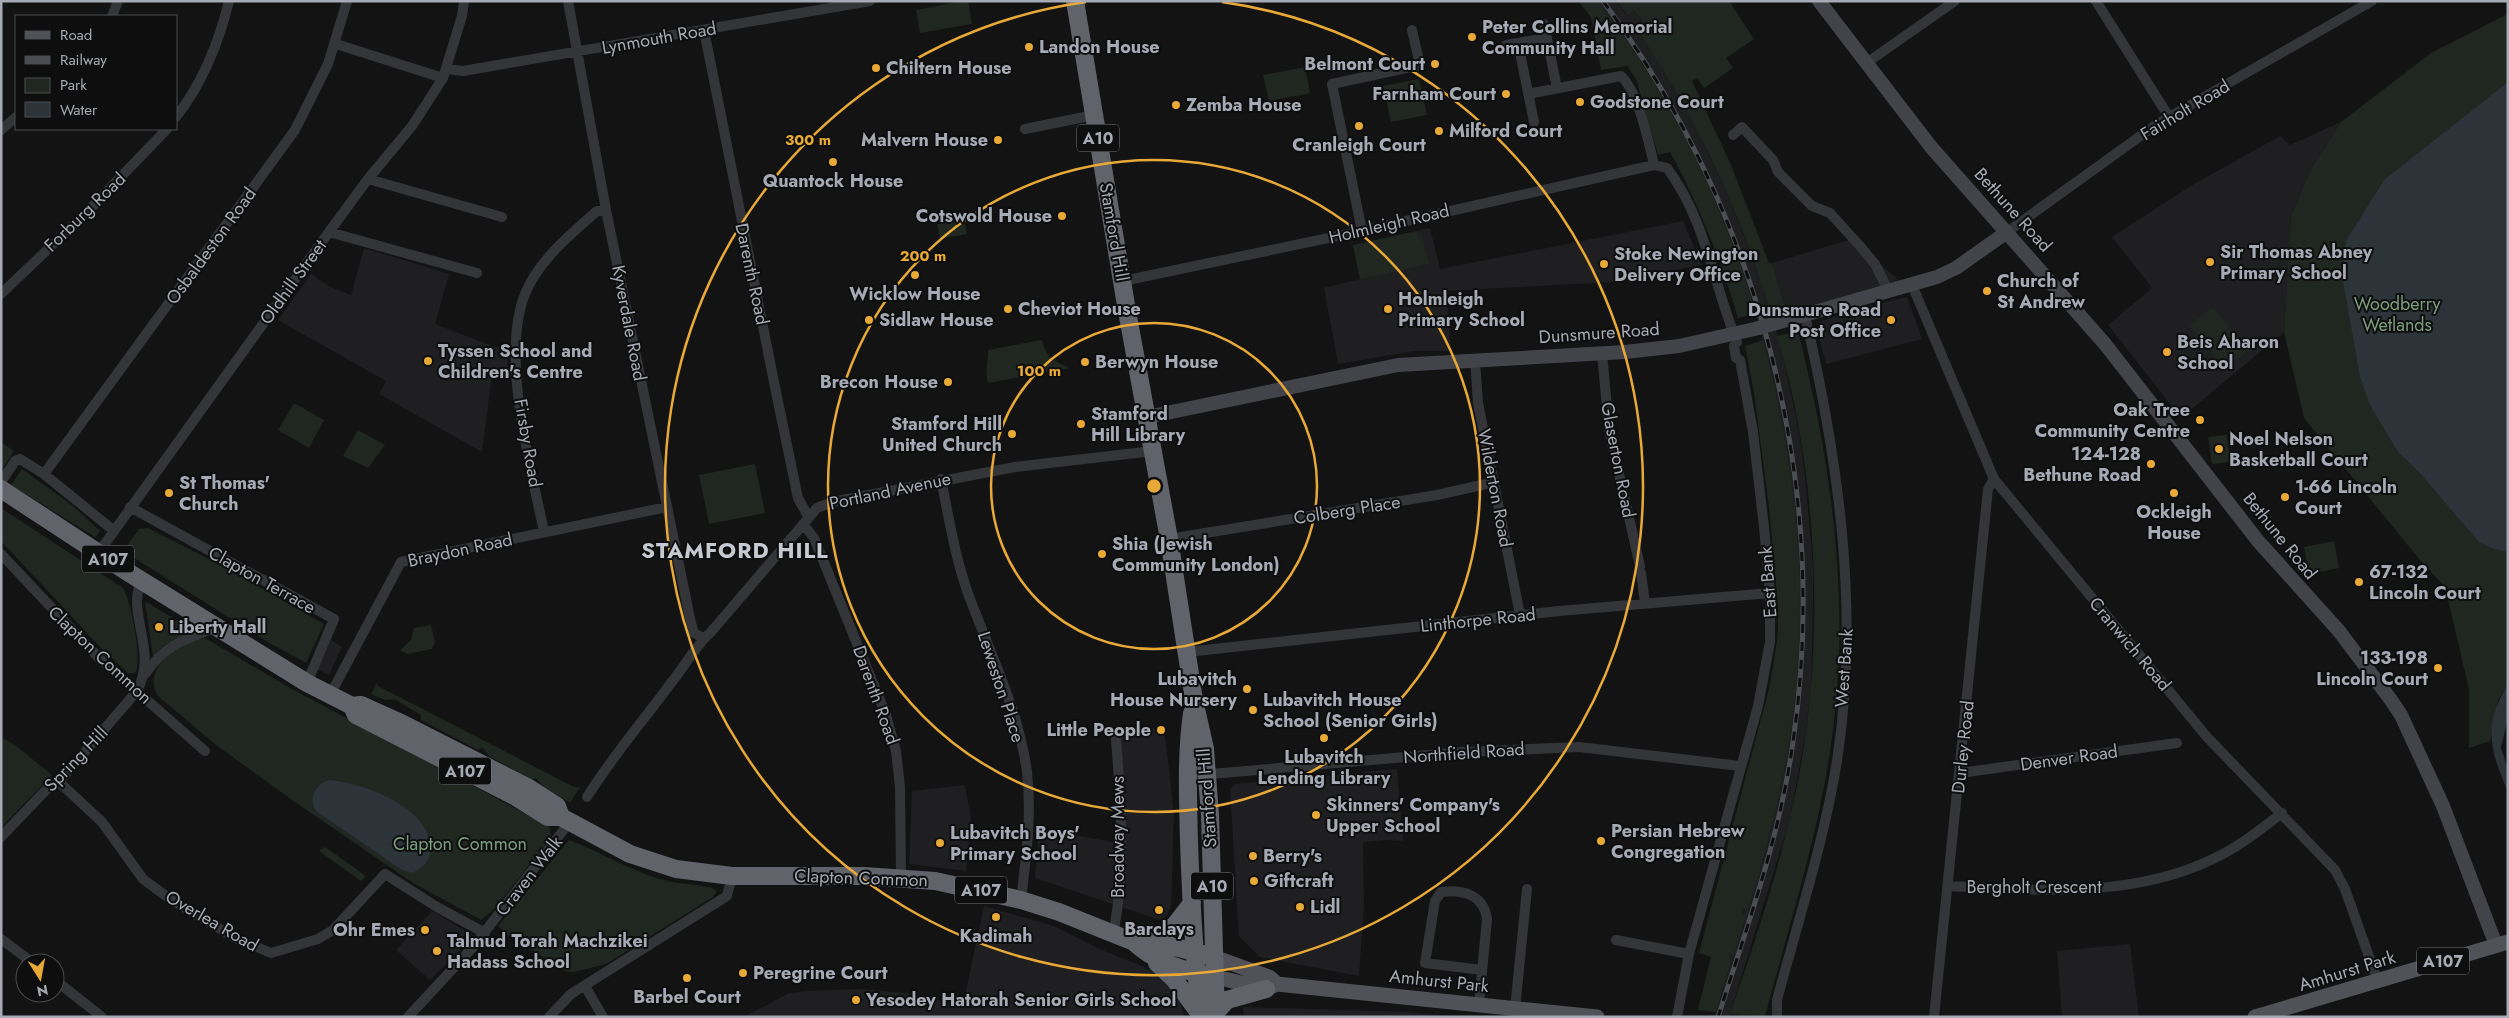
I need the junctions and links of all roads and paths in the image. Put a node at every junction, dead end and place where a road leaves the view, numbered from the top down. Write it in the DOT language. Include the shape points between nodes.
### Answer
graph roads {
  1 [pos="118,1"];
  2 [pos="229,1"];
  3 [pos="348,1"];
  4 [pos="464,1"];
  5 [pos="568,1"];
  6 [pos="870,1"];
  7 [pos="1075,1"];
  8 [pos="1819,1"];
  9 [pos="1956,1"];
  10 [pos="2096,1"];
  11 [pos="2372,1"];
  12 [pos="112,15"];
  13 [pos="1544,24"];
  14 [pos="704,30"];
  15 [pos="1412,30"];
  16 [pos="1547,38"];
  17 [pos="1518,43"];
  18 [pos="336,44"];
  19 [pos="1506,46"];
  20 [pos="576,52"];
  21 [pos="1865,64"];
  22 [pos="445,74"];
  23 [pos="1557,88"];
  24 [pos="1528,94"];
  25 [pos="178,114"];
  26 [pos="1094,115"];
  27 [pos="15,118"];
  28 [pos="2169,118"];
  29 [pos="1534,122"];
  30 [pos="1025,129"];
  31 [pos="1,130"];
  32 [pos="166,130"];
  33 [pos="1733,135"];
  34 [pos="1654,165"];
  35 [pos="368,179"];
  36 [pos="606,210"];
  37 [pos="502,217"];
  38 [pos="1362,231"];
  39 [pos="329,232"];
  40 [pos="2007,232"];
  41 [pos="477,273"];
  42 [pos="1122,281"];
  43 [pos="1912,285"];
  44 [pos="1889,292"];
  45 [pos="1,294"];
  46 [pos="1805,315"];
  47 [pos="1735,338"];
  48 [pos="1602,353"];
  49 [pos="1475,360"];
  50 [pos="1147,417"];
  51 [pos="1153,451"];
  52 [pos="44,474"];
  53 [pos="941,479"];
  54 [pos="1994,479"];
  55 [pos="1,482"];
  56 [pos="1495,482"];
  57 [pos="1,488"];
  58 [pos="130,507"];
  59 [pos="667,507"];
  60 [pos="806,520"];
  61 [pos="112,530"];
  62 [pos="544,532"];
  63 [pos="1169,539"];
  64 [pos="99,552"];
  65 [pos="1,554"];
  66 [pos="142,581"];
  67 [pos="1770,592"];
  68 [pos="1645,602"];
  69 [pos="1520,615"];
  70 [pos="216,627"];
  71 [pos="703,638"];
  72 [pos="1187,652"];
  73 [pos="144,676"];
  74 [pos="307,683"];
  75 [pos="137,691"];
  76 [pos="330,695"];
  77 [pos="1194,700"];
  78 [pos="1116,739"];
  79 [pos="2176,743"];
  80 [pos="205,751"];
  81 [pos="1740,766"];
  82 [pos="1960,773"];
  83 [pos="1207,774"];
  84 [pos="1188,776"];
  85 [pos="59,782"];
  86 [pos="587,797"];
  87 [pos="2282,814"];
  88 [pos="565,820"];
  89 [pos="1210,835"];
  90 [pos="1189,836"];
  91 [pos="1,837"];
  92 [pos="732,876"];
  93 [pos="902,878"];
  94 [pos="1948,886"];
  95 [pos="1527,889"];
  96 [pos="1020,900"];
  97 [pos="1192,903"];
  98 [pos="485,933"];
  99 [pos="1113,934"];
  100 [pos="1,938"];
  101 [pos="1616,940"];
  102 [pos="2502,944"];
  103 [pos="1144,947"];
  104 [pos="1194,952"];
  105 [pos="20,953"];
  106 [pos="1690,954"];
  107 [pos="1214,957"];
  108 [pos="1482,970"];
  109 [pos="1196,973"];
  110 [pos="1216,978"];
  111 [pos="2378,982"];
  112 [pos="585,986"];
  113 [pos="1271,986"];
  114 [pos="65,988"];
  115 [pos="1479,1004"];
  116 [pos="1515,1009"];
  117 [pos="1209,1014"];
  118 [pos="102,1017"];
  119 [pos="408,1017"];
  120 [pos="549,1017"];
  121 [pos="603,1017"];
  122 [pos="1597,1017"];
  123 [pos="1677,1017"];
  124 [pos="1777,1017"];
  125 [pos="1934,1017"];
  126 [pos="2255,1017"];
  1 -- 12 [label="street"];
  2 -- 25 [label="street" via="201,80"];
  3 -- 18 [label="street, Osbaldeston Road"];
  4 -- 22 [label="street, Oldhill Street"];
  5 -- 20 [label="street, Kyverdale Road"];
  6 -- 14 [label="street, Lynmouth Road"];
  7 -- 26 [label="highway, Stamford Hill / A10"];
  8 -- 21 [label="street, Bethune Road"];
  9 -- 21 [label="street"];
  10 -- 28 [label="street"];
  11 -- 28 [label="street, Fairholt Road"];
  13 -- 16 [label="street"];
  14 -- 20 [label="street, Lynmouth Road"];
  14 -- 60 [label="street, Darenth Road" via="784,433"];
  15 -- 38 [label="street" via="1420,68 1332,84"];
  16 -- 17 [label="street"];
  16 -- 23 [label="street"];
  17 -- 19 [label="street"];
  17 -- 24 [label="street"];
  18 -- 22 [label="street, Lynmouth Road"];
  18 -- 52 [label="street, Osbaldeston Road" via="295,130"];
  20 -- 22 [label="street, Lynmouth Road"];
  20 -- 36 [label="street, Kyverdale Road"];
  21 -- 40 [label="street, Bethune Road" via="1931,147"];
  22 -- 35 [label="street, Oldhill Street" via="412,126"];
  23 -- 24 [label="street"];
  23 -- 34 [label="street" via="1621,76 1644,125"];
  24 -- 29 [label="street"];
  26 -- 30 [label="street"];
  26 -- 42 [label="highway, Stamford Hill / A10"];
  27 -- 31 [label="street"];
  28 -- 40 [label="street, Fairholt Road"];
  32 -- 45 [label="street, Forburg Road"];
  33 -- 44 [label="street" via="1742,127 1773,160 1778,172 1812,206 1830,212 1875,264"];
  34 -- 38 [label="street, Holmleigh Road"];
  34 -- 47 [label="street, East Bank" via="1667,168 1681,186 1712,259"];
  35 -- 37 [label="street"];
  35 -- 39 [label="street, Oldhill Street"];
  36 -- 59 [label="street, Kyverdale Road"];
  36 -- 62 [label="street, Firsby Road" via="597,211 545,262 525,294 519,313 515,356 521,409"];
  38 -- 42 [label="street, Holmleigh Road"];
  39 -- 41 [label="street"];
  39 -- 58 [label="street, Oldhill Street"];
  40 -- 43 [label="street, Dunsmure Road" via="1956,268"];
  40 -- 102 [label="street, Bethune Road" via="2105,344 2258,542 2339,631 2396,707 2444,806"];
  42 -- 50 [label="highway, Stamford Hill / A10"];
  43 -- 44 [label="street, Dunsmure Road"];
  43 -- 54 [label="street, Cranwich Road"];
  44 -- 46 [label="street, Dunsmure Road"];
  46 -- 47 [label="street, Dunsmure Road, bridge"];
  46 -- 124 [label="street, West Bank" via="1833,449 1846,561 1848,628 1836,768 1777,1000"];
  47 -- 48 [label="street, Dunsmure Road"];
  47 -- 67 [label="street, East Bank" via="1736,358 1740,360 1757,462"];
  48 -- 49 [label="street, Dunsmure Road"];
  48 -- 68 [label="street, Glaserton Road" via="1609,430"];
  49 -- 50 [label="street, Dunsmure Road" via="1398,365"];
  49 -- 56 [label="street, Wilderton Road" via="1478,403"];
  50 -- 51 [label="highway, Stamford Hill / A10"];
  51 -- 53 [label="street, Portland Avenue"];
  51 -- 63 [label="highway, Stamford Hill / A10"];
  52 -- 55 [label="street" via="20,459 15,461"];
  52 -- 61 [label="street"];
  53 -- 60 [label="street, Portland Avenue" via="832,502 817,508"];
  53 -- 96 [label="street, Leweston Place" via="954,548 1013,713 1024,755 1030,837"];
  54 -- 82 [label="street, Durley Road" via="1988,489"];
  54 -- 87 [label="street, Cranwich Road" via="2207,737"];
  56 -- 63 [label="street, Colberg Place" via="1437,495"];
  56 -- 69 [label="street, Wilderton Road"];
  57 -- 64 [label="highway, Clapton Common / A107"];
  58 -- 61 [label="street, Oldhill Street"];
  58 -- 74 [label="street, Clapton Terrace" via="334,620"];
  59 -- 62 [label="street, Braydon Road"];
  59 -- 71 [label="street, Kyverdale Road" via="691,623 694,633"];
  60 -- 71 [label="street, Portland Avenue"];
  60 -- 93 [label="street, Darenth Road" via="845,612 896,751"];
  61 -- 64 [label="street, Oldhill Street"];
  62 -- 76 [label="street, Braydon Road" via="401,562"];
  63 -- 72 [label="highway, Stamford Hill / A10"];
  64 -- 66 [label="highway, Clapton Common / A107"];
  65 -- 75 [label="street, Clapton Common" via="92,652"];
  66 -- 70 [label="highway, Clapton Common / A107"];
  66 -- 73 [label="street, Spring Hill" via="136,593 145,646"];
  67 -- 68 [label="street, Linthorpe Road"];
  67 -- 81 [label="street, East Bank" via="1772,621 1768,660"];
  68 -- 69 [label="street, Linthorpe Road"];
  69 -- 72 [label="street, Linthorpe Road"];
  70 -- 73 [label="street, Spring Hill" via="172,645"];
  70 -- 74 [label="highway, Clapton Common / A107"];
  71 -- 86 [label="street, Portland Avenue"];
  72 -- 77 [label="highway, Stamford Hill / A10"];
  73 -- 75 [label="street, Spring Hill"];
  74 -- 76 [label="highway, Clapton Common / A107"];
  75 -- 80 [label="street, Clapton Common"];
  75 -- 85 [label="street, Spring Hill"];
  76 -- 88 [label="highway, Clapton Common / A107" via="352,706 356,715 516,797 548,817"];
  77 -- 83 [label="highway, Stamford Hill / A10"];
  77 -- 84 [label="highway, Stamford Hill / A10"];
  78 -- 99 [label="street, Broadway Mews" via="1122,831 1119,905"];
  79 -- 82 [label="street, Denver Road"];
  81 -- 83 [label="street, Northfield Road" via="1692,758 1571,747 1463,752"];
  81 -- 106 [label="street, East Bank"];
  82 -- 94 [label="street, Durley Road"];
  83 -- 84 [label="street, Northfield Road"];
  83 -- 89 [label="highway, Stamford Hill / A10"];
  84 -- 90 [label="highway, Stamford Hill / A10"];
  85 -- 91 [label="street, Spring Hill" via="48,788"];
  85 -- 98 [label="street, Overlea Road" via="102,822 143,879 235,938 271,953 318,939 333,930 385,874"];
  87 -- 94 [label="street, Bergholt Crescent" via="2242,844 2215,858 2182,873 2146,882 2077,890"];
  87 -- 111 [label="street, Cranwich Road" via="2335,870 2345,889"];
  88 -- 92 [label="highway, Clapton Common / A107" via="606,843 653,862 692,872"];
  88 -- 98 [label="street, Craven Walk"];
  89 -- 90 [label="highway"];
  89 -- 107 [label="highway, Stamford Hill / A10"];
  90 -- 97 [label="highway, Stamford Hill / A10"];
  92 -- 93 [label="highway, Clapton Common / A107"];
  92 -- 112 [label="street" via="728,896"];
  93 -- 96 [label="highway, Clapton Common / A107" via="944,883"];
  94 -- 125 [label="street, Durley Road"];
  95 -- 116 [label="street"];
  96 -- 99 [label="highway, Clapton Common / A107"];
  97 -- 103 [label="highway" via="1174,925"];
  97 -- 104 [label="highway, Stamford Hill / A10"];
  98 -- 119 [label="street, Craven Walk"];
  99 -- 103 [label="highway, Clapton Common / A107"];
  100 -- 105 [label="street"];
  101 -- 106 [label="street"];
  102 -- 111 [label="main road, Amhurst Park / A107"];
  103 -- 104 [label="highway, Clapton Common / A107"];
  103 -- 109 [label="highway, Clapton Common / A107"];
  103 -- 117 [label="highway, A107"];
  104 -- 107 [label="highway, Clapton Common / A107"];
  104 -- 109 [label="highway, Stamford Hill / A10"];
  106 -- 123 [label="street, East Bank"];
  107 -- 110 [label="highway, Stamford Hill / A10"];
  107 -- 113 [label="main road, Amhurst Park / A107" via="1269,977"];
  108 -- 108 [label="street" via="1487,919 1482,901 1452,890 1441,892 1435,901 1425,963"];
  108 -- 115 [label="street"];
  109 -- 110 [label="highway, Clapton Common / A107"];
  109 -- 117 [label="highway, Stamford Hill / A10"];
  110 -- 113 [label="main road, Amhurst Park / A107"];
  110 -- 117 [label="highway, Stamford Hill / A10"];
  111 -- 126 [label="main road, Amhurst Park / A107"];
  112 -- 120 [label="street" via="571,994"];
  112 -- 121 [label="street"];
  113 -- 115 [label="main road, Amhurst Park / A107"];
  113 -- 117 [label="highway, A107" via="1227,1000"];
  114 -- 118 [label="street"];
  115 -- 116 [label="main road, Amhurst Park / A107"];
  116 -- 122 [label="main road, Amhurst Park / A107"];
}
